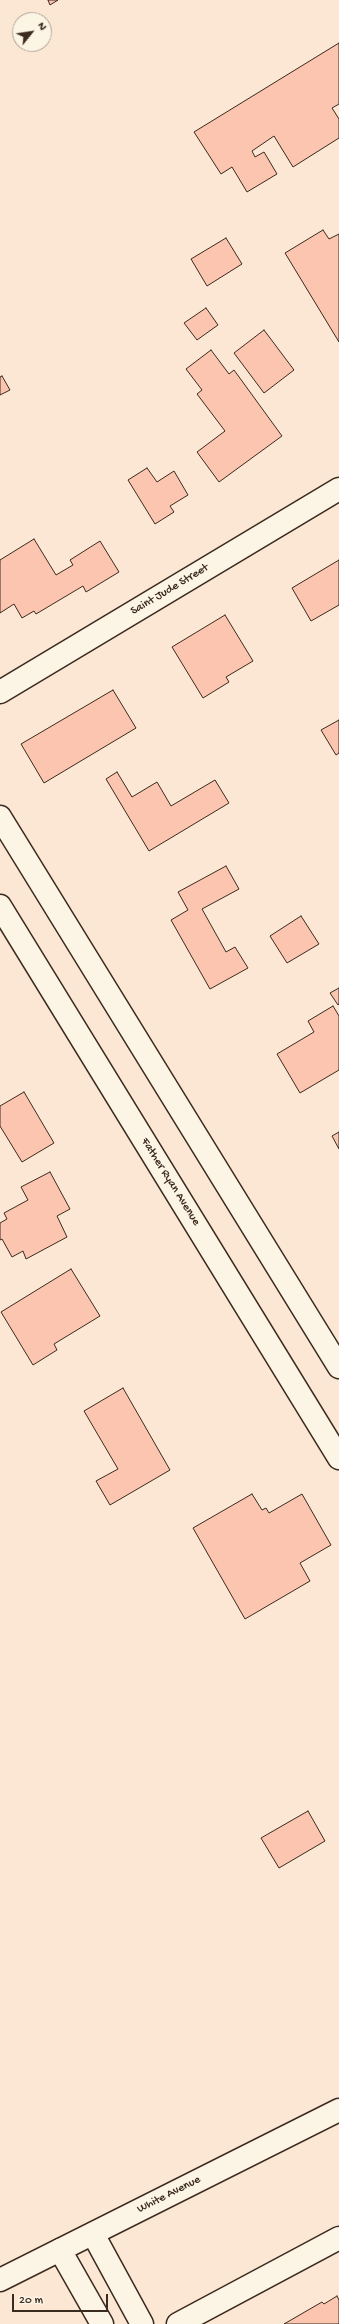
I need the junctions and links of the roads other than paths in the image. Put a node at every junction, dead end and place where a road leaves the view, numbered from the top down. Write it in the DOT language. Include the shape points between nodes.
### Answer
graph roads {
  1 [pos="339,489"];
  2 [pos="0,692"];
  3 [pos="0,817"];
  4 [pos="0,906"];
  5 [pos="339,1367"];
  6 [pos="339,1458"];
  7 [pos="339,2110"];
  8 [pos="93,2234"];
  9 [pos="338,2239"];
  10 [pos="60,2250"];
  11 [pos="0,2280"];
  12 [pos="102,2324"];
  13 [pos="142,2324"];
  14 [pos="178,2324"];
  1 -- 2 [label="street, Saint Jude Street"];
  3 -- 5 [label="street"];
  4 -- 6 [label="street, Father Ryan Avenue"];
  7 -- 8 [label="street, White Avenue"];
  8 -- 10 [label="street, White Avenue"];
  8 -- 13 [label="street"];
  9 -- 14 [label="street"];
  10 -- 11 [label="street, White Avenue"];
  10 -- 12 [label="street"];
}
